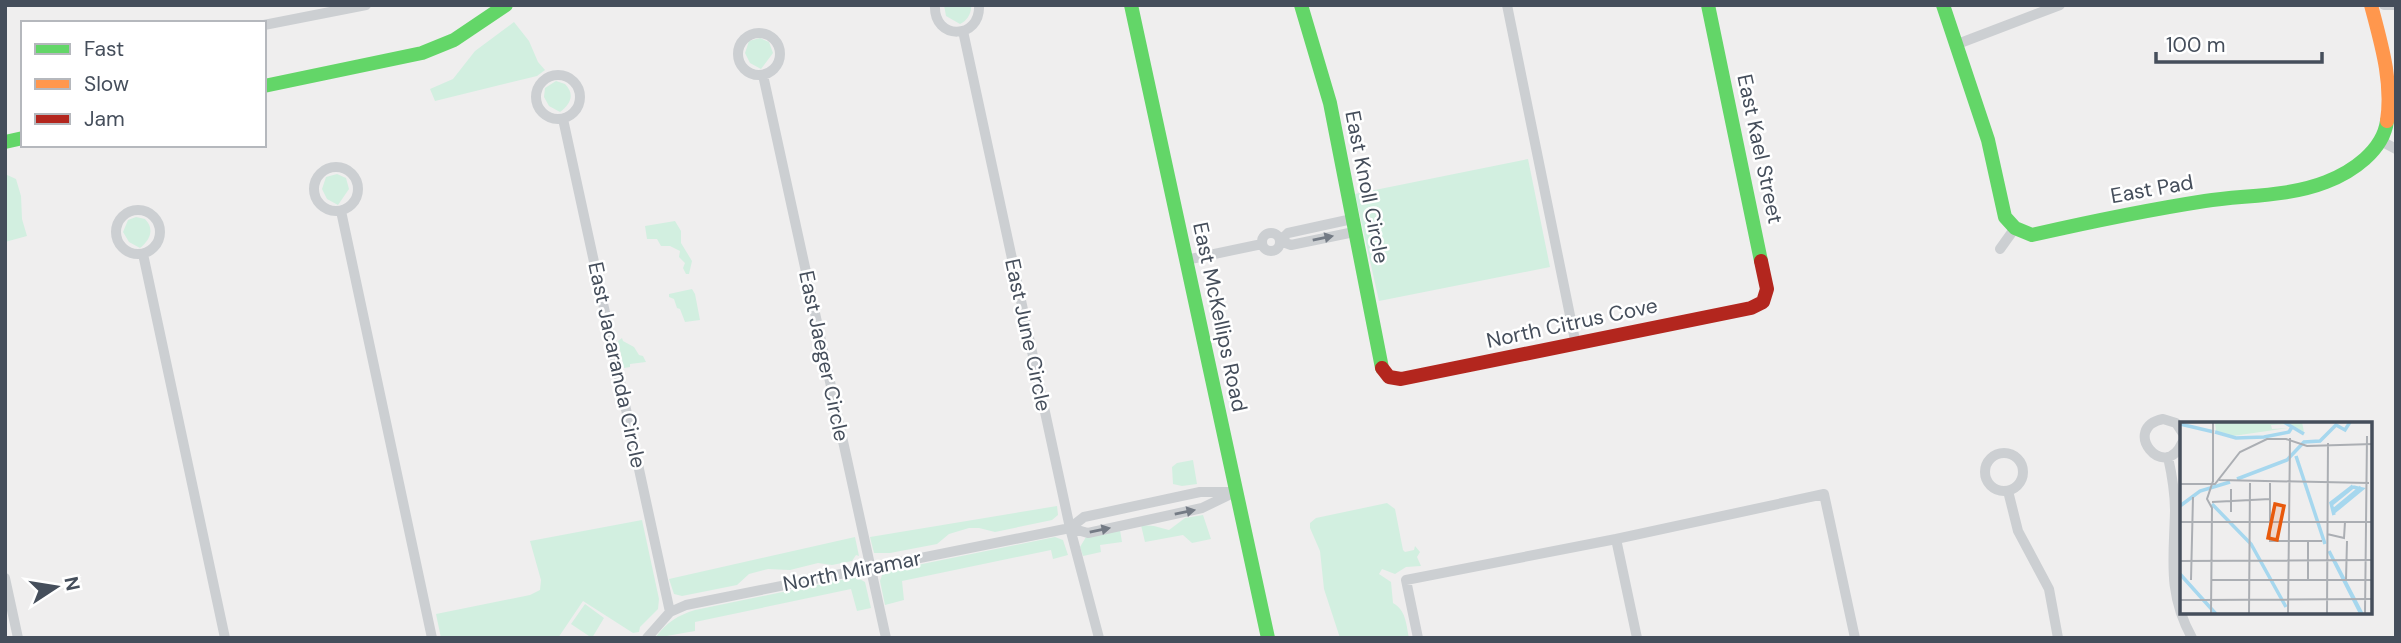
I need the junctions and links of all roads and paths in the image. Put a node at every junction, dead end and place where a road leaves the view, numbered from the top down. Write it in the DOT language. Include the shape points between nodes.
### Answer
graph roads {
  1 [pos="366,5"];
  2 [pos="506,5"];
  3 [pos="935,5"];
  4 [pos="979,5"];
  5 [pos="1130,5"];
  6 [pos="1301,5"];
  7 [pos="1507,5"];
  8 [pos="1708,5"];
  9 [pos="1943,5"];
  10 [pos="2060,5"];
  11 [pos="2371,5"];
  12 [pos="2384,5"];
  13 [pos="2396,5"];
  14 [pos="266,25"];
  15 [pos="963,31"];
  16 [pos="1955,45"];
  17 [pos="763,75"];
  18 [pos="266,86"];
  19 [pos="563,119"];
  20 [pos="2381,141"];
  21 [pos="2396,149"];
  22 [pos="341,211"];
  23 [pos="1353,226"];
  24 [pos="2015,228"];
  25 [pos="2000,249"];
  26 [pos="143,254"];
  27 [pos="1186,260"];
  28 [pos="1763,302"];
  29 [pos="1576,345"];
  30 [pos="1389,377"];
  31 [pos="2180,429"];
  32 [pos="2180,448"];
  33 [pos="2168,457"];
  34 [pos="2008,491"];
  35 [pos="1236,492"];
  36 [pos="1070,528"];
  37 [pos="1616,539"];
  38 [pos="870,568"];
  39 [pos="5,578"];
  40 [pos="2180,608"];
  41 [pos="670,612"];
  42 [pos="2182,615"];
  43 [pos="18,638"];
  44 [pos="225,638"];
  45 [pos="432,638"];
  46 [pos="647,638"];
  47 [pos="886,638"];
  48 [pos="1099,638"];
  49 [pos="1268,638"];
  50 [pos="1419,638"];
  51 [pos="1637,638"];
  52 [pos="1855,638"];
  53 [pos="2058,638"];
  54 [pos="2192,638"];
  1 -- 14 [label="street"];
  2 -- 18 [label="street" via="454,40 422,53"];
  3 -- 15 [label="street" via="935,16 944,28"];
  4 -- 15 [label="street" via="975,22"];
  5 -- 27 [label="street, East McKellips Road"];
  6 -- 23 [label="street, East Knoll Circle" via="1330,103"];
  7 -- 29 [label="street"];
  8 -- 28 [label="street, East Kael Street" via="1768,289"];
  9 -- 16 [label="street"];
  10 -- 16 [label="street"];
  11 -- 20 [label="street" via="2389,84 2390,112"];
  12 -- 13 [label="street"];
  15 -- 36 [label="street, East June Circle"];
  16 -- 24 [label="street" via="1988,140 2005,217"];
  17 -- 17 [label="street" via="775,68 780,54 775,40 763,33 749,34 737,57 749,73"];
  17 -- 38 [label="street, East Jaeger Circle"];
  19 -- 19 [label="street" via="579,106 580,92 573,79 552,75 536,90 537,105 547,117"];
  19 -- 41 [label="street, East Jacaranda Circle"];
  20 -- 21 [label="street"];
  20 -- 24 [label="street, East Pad" via="2354,167 2304,188 2206,201 2032,235"];
  22 -- 22 [label="street" via="357,197 357,182 347,170 331,168 316,180 315,194 327,209"];
  22 -- 45 [label="street"];
  23 -- 27 [label="street" via="1288,233 1280,241 1270,233 1262,244"];
  23 -- 30 [label="street, East Knoll Circle" via="1381,367"];
  24 -- 25 [label="street"];
  26 -- 26 [label="street" via="158,241 159,227 145,211 131,211 117,227 118,241 127,252"];
  26 -- 44 [label="street"];
  27 -- 35 [label="street, East McKellips Road"];
  28 -- 29 [label="street, North Citrus Cove"];
  29 -- 30 [label="street, North Citrus Cove" via="1401,379"];
  31 -- 33 [label="street" via="2163,419 2147,429 2147,448"];
  32 -- 33 [label="street"];
  33 -- 40 [label="street" via="2174,487 2172,568"];
  34 -- 53 [label="street" via="2018,531 2049,589"];
  35 -- 36 [label="street, North Miramar" via="1200,492 1128,507 1084,517"];
  36 -- 35 [label="street, North Miramar, one-way" via="1088,533 1202,508"];
  35 -- 49 [label="street, East McKellips Road"];
  36 -- 38 [label="street, North Miramar"];
  36 -- 48 [label="street, East June Circle"];
  37 -- 50 [label="street" via="1406,580"];
  37 -- 51 [label="street"];
  37 -- 52 [label="street" via="1824,494"];
  38 -- 41 [label="street, North Miramar"];
  38 -- 47 [label="street, East Jaeger Circle"];
  39 -- 43 [label="street"];
  41 -- 46 [label="street"];
  42 -- 54 [label="street"];
}
